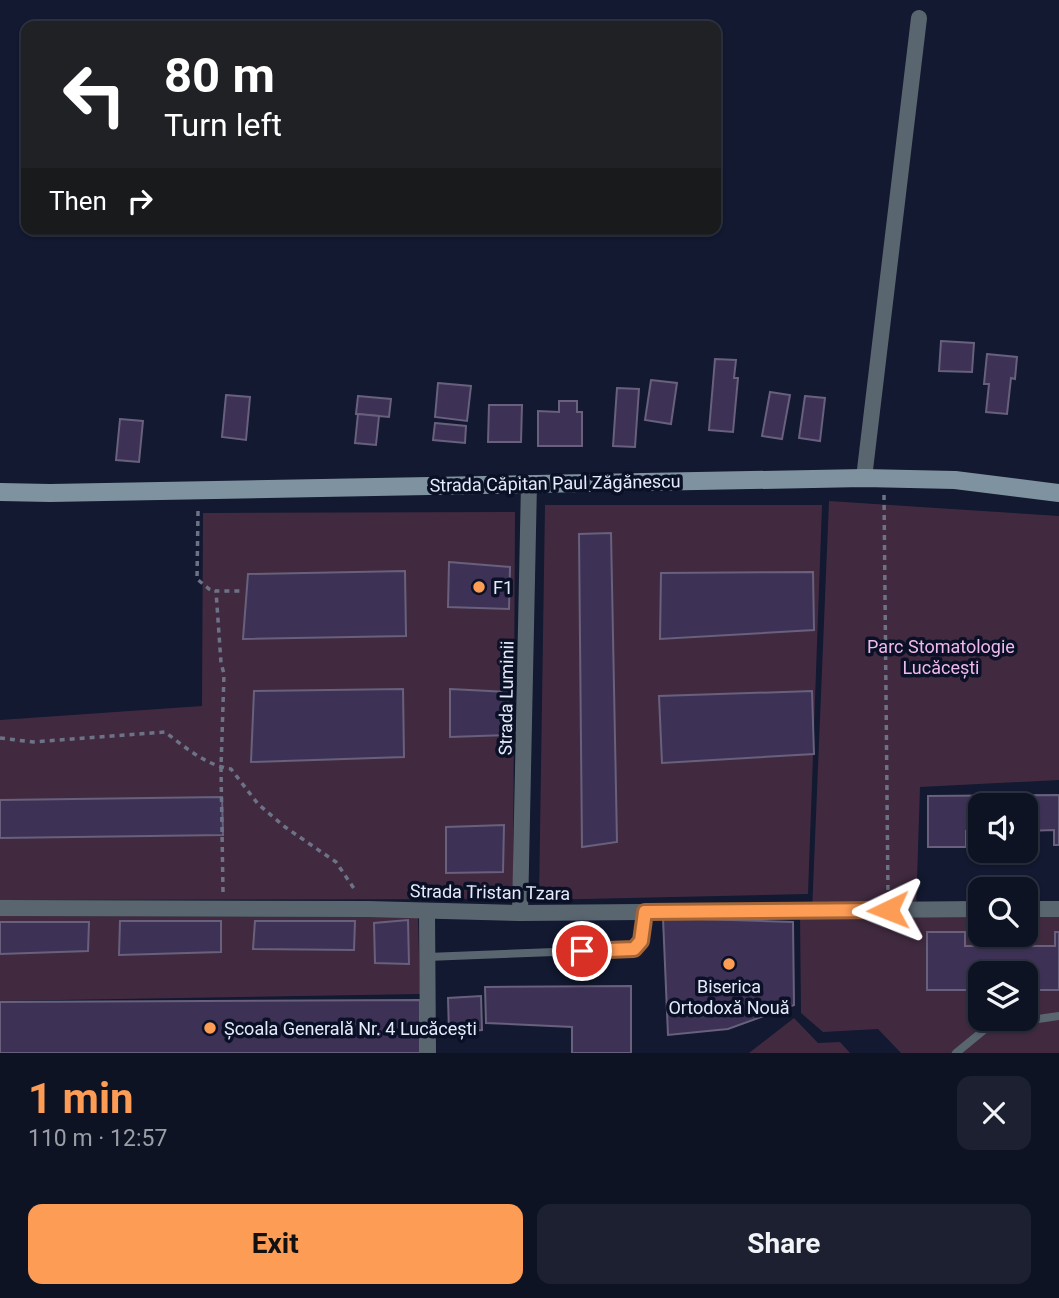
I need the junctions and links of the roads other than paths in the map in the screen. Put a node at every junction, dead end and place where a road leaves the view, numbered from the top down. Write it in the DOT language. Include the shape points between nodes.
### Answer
graph roads {
  1 [pos="919,18"];
  2 [pos="864,478"];
  3 [pos="529,483"];
  4 [pos="0,492"];
  5 [pos="1059,492"];
  6 [pos="50,493"];
  7 [pos="0,502"];
  8 [pos="0,908"];
  9 [pos="968,909"];
  10 [pos="1038,909"];
  11 [pos="1059,909"];
  12 [pos="427,911"];
  13 [pos="645,912"];
  14 [pos="520,913"];
  15 [pos="427,957"];
  16 [pos="1059,1016"];
  17 [pos="428,1053"];
  18 [pos="956,1053"];
  1 -- 2 [label="street"];
  2 -- 3 [label="main road, Strada Căpitan Paul Zăgănescu"];
  2 -- 5 [label="main road, Strada Căpitan Paul Zăgănescu" via="955,481"];
  3 -- 6 [label="main road, Strada Căpitan Paul Zăgănescu"];
  3 -- 14 [label="street, Strada Luminii"];
  4 -- 6 [label="main road, Strada Căpitan Paul Zăgănescu"];
  6 -- 7 [label="main road, Strada Căpitan Paul Zăgănescu"];
  8 -- 12 [label="street, Strada Tristan Tzara"];
  9 -- 13 [label="street, Strada Tristan Tzara"];
  10 -- 11 [label="street"];
  12 -- 14 [label="street, Strada Tristan Tzara"];
  12 -- 15 [label="street"];
  13 -- 14 [label="street, Strada Tristan Tzara"];
  13 -- 15 [label="lane" via="641,941 634,949"];
  15 -- 17 [label="street"];
  16 -- 18 [label="lane" via="989,1026"];
}
